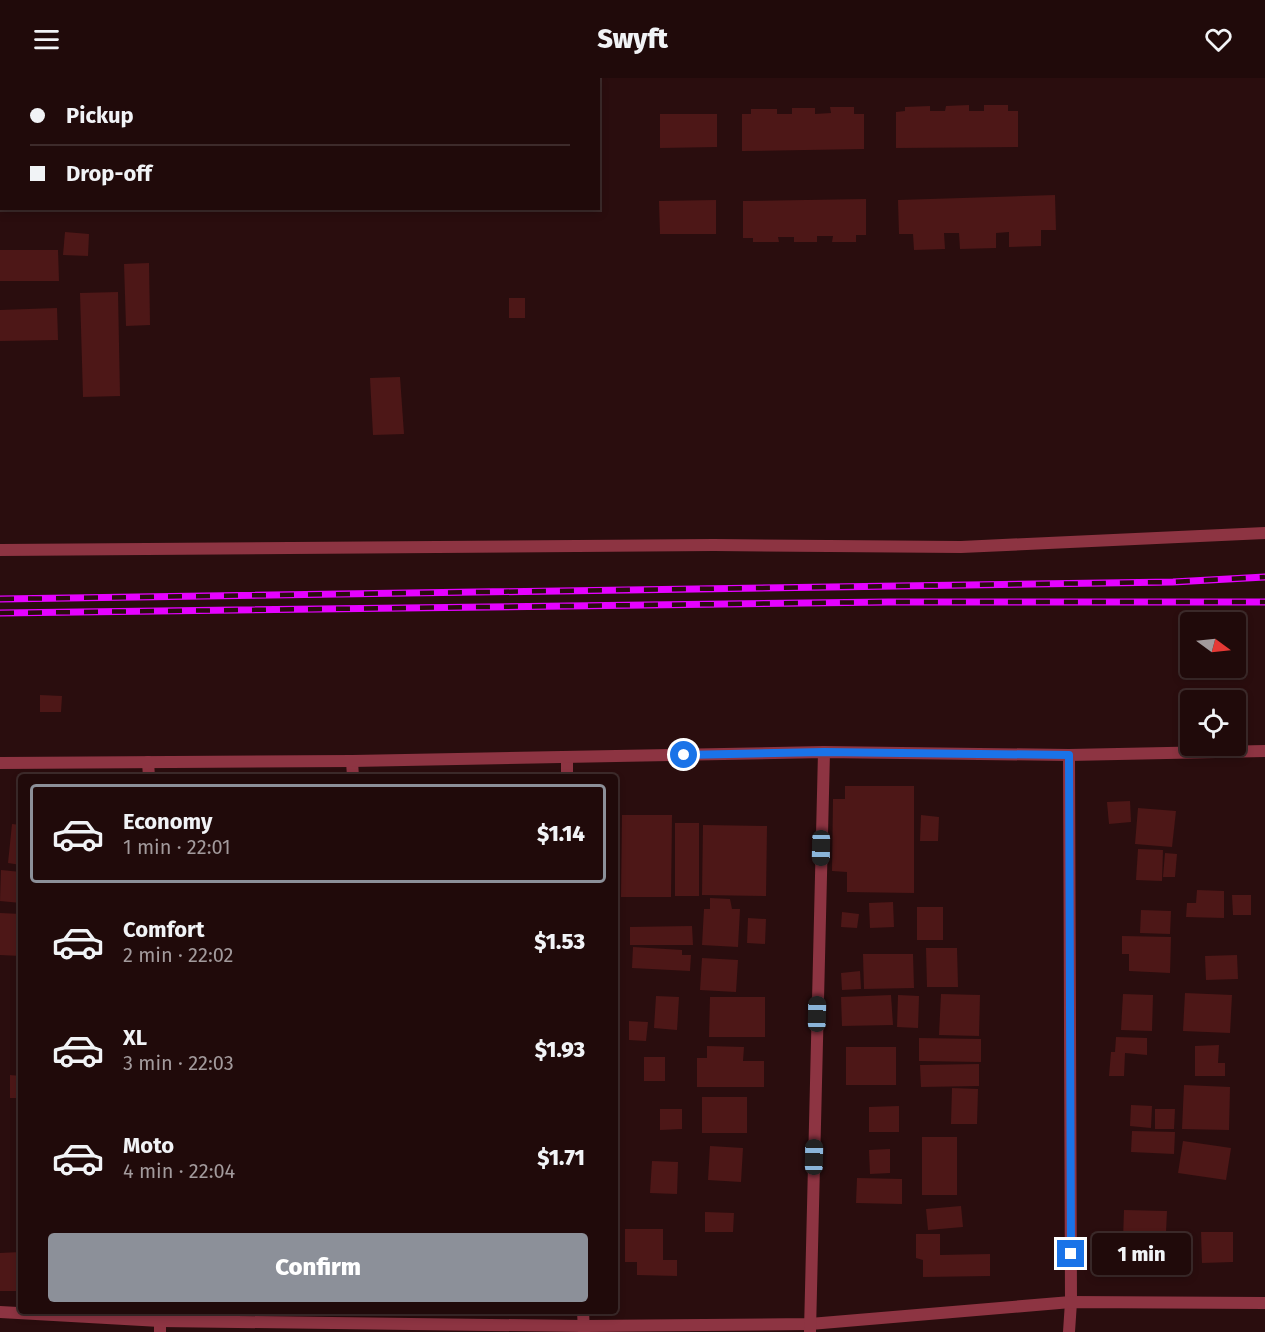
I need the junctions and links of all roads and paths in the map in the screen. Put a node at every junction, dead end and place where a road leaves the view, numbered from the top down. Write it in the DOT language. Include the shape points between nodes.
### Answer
graph roads {
  1 [pos="1265,533"];
  2 [pos="0,550"];
  3 [pos="1265,751"];
  4 [pos="824,752"];
  5 [pos="1069,755"];
  6 [pos="567,757"];
  7 [pos="352,761"];
  8 [pos="148,762"];
  9 [pos="0,763"];
  10 [pos="149,774"];
  11 [pos="353,774"];
  12 [pos="567,774"];
  13 [pos="1071,1302"];
  14 [pos="1265,1303"];
  15 [pos="0,1312"];
  16 [pos="18,1313"];
  17 [pos="32,1314"];
  18 [pos="583,1314"];
  19 [pos="160,1322"];
  20 [pos="369,1322"];
  21 [pos="810,1328"];
  22 [pos="584,1329"];
  23 [pos="1069,1332"];
  1 -- 2 [label="street" via="961,547"];
  3 -- 5 [label="street"];
  4 -- 5 [label="street"];
  4 -- 6 [label="street"];
  4 -- 21 [label="street"];
  5 -- 13 [label="street"];
  6 -- 7 [label="street"];
  6 -- 12 [label="street"];
  7 -- 8 [label="street"];
  7 -- 11 [label="street"];
  8 -- 9 [label="street"];
  8 -- 10 [label="street"];
  13 -- 14 [label="street"];
  13 -- 21 [label="street"];
  13 -- 23 [label="street"];
  15 -- 16 [label="street"];
  17 -- 19 [label="street"];
  18 -- 22 [label="street"];
  19 -- 20 [label="street"];
  20 -- 22 [label="street"];
  21 -- 22 [label="street"];
}
